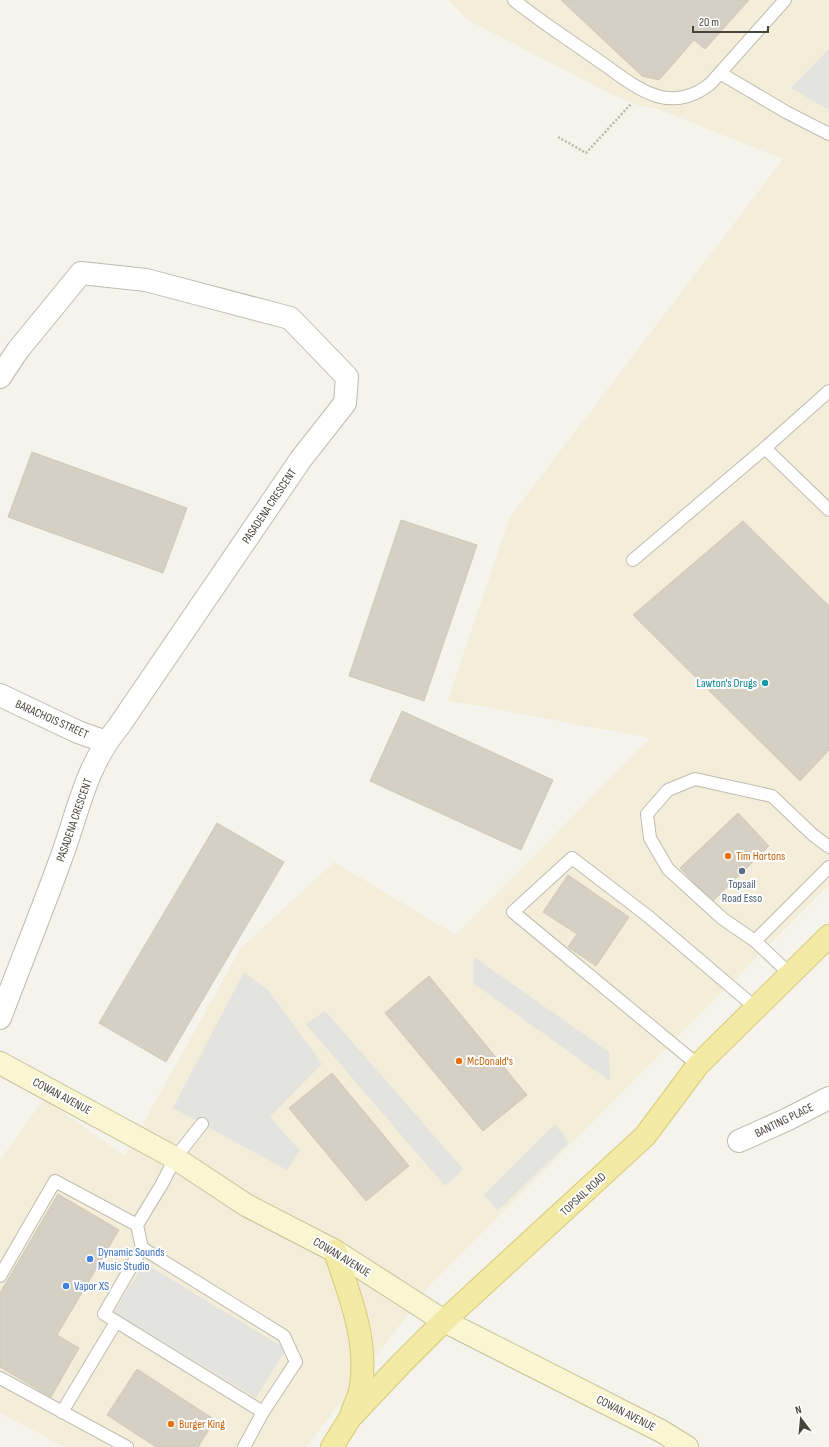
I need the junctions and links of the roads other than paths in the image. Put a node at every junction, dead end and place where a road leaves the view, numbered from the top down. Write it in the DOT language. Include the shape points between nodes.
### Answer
graph roads {
  1 [pos="514,0"];
  2 [pos="785,0"];
  3 [pos="720,73"];
  4 [pos="829,134"];
  5 [pos="0,377"];
  6 [pos="829,391"];
  7 [pos="765,448"];
  8 [pos="829,510"];
  9 [pos="633,560"];
  10 [pos="0,695"];
  11 [pos="106,742"];
  12 [pos="829,847"];
  13 [pos="829,867"];
  14 [pos="829,936"];
  15 [pos="755,941"];
  16 [pos="790,974"];
  17 [pos="756,1008"];
  18 [pos="0,1018"];
  19 [pos="0,1063"];
  20 [pos="698,1065"];
  21 [pos="829,1098"];
  22 [pos="202,1124"];
  23 [pos="739,1141"];
  24 [pos="175,1158"];
  25 [pos="137,1224"];
  26 [pos="142,1248"];
  27 [pos="335,1251"];
  28 [pos="0,1276"];
  29 [pos="444,1321"];
  30 [pos="116,1322"];
  31 [pos="0,1378"];
  32 [pos="62,1412"];
  33 [pos="263,1412"];
  34 [pos="350,1418"];
  35 [pos="127,1447"];
  36 [pos="244,1447"];
  37 [pos="332,1447"];
  38 [pos="687,1447"];
  1 -- 3 [label="lane" via="644,91 658,97 690,96 702,91"];
  2 -- 3 [label="lane"];
  3 -- 4 [label="lane"];
  5 -- 11 [label="street, PASADENA CRESCENT" via="18,350 81,273 146,280 290,318 347,378 344,403 301,460"];
  6 -- 7 [label="lane"];
  7 -- 8 [label="lane"];
  7 -- 9 [label="lane"];
  10 -- 11 [label="street, BARACHOIS STREET" via="78,732"];
  11 -- 18 [label="street, PASADENA CRESCENT" via="82,789 64,850"];
  12 -- 15 [label="lane" via="772,796 695,780 668,790 647,814 650,838 668,869 724,919"];
  13 -- 15 [label="lane"];
  14 -- 16 [label="main road, TOPSAIL ROAD"];
  15 -- 16 [label="lane"];
  16 -- 17 [label="main road, TOPSAIL ROAD"];
  17 -- 20 [label="main road, TOPSAIL ROAD"];
  17 -- 20 [label="lane" via="649,917 572,858 513,912"];
  19 -- 24 [label="street, COWAN AVENUE"];
  20 -- 29 [label="main road, TOPSAIL ROAD" via="645,1136"];
  21 -- 23 [label="street, BANTING PLACE"];
  22 -- 24 [label="lane"];
  24 -- 25 [label="lane"];
  24 -- 27 [label="street, COWAN AVENUE" via="246,1205"];
  25 -- 26 [label="lane"];
  25 -- 28 [label="lane" via="55,1181"];
  26 -- 30 [label="lane" via="104,1314"];
  26 -- 33 [label="lane" via="284,1336 296,1362"];
  27 -- 29 [label="street, COWAN AVENUE"];
  27 -- 34 [label="main road" via="360,1327 362,1349 361,1388"];
  29 -- 34 [label="main road, TOPSAIL ROAD"];
  29 -- 38 [label="street, COWAN AVENUE" via="661,1431"];
  30 -- 32 [label="lane"];
  30 -- 33 [label="lane"];
  31 -- 32 [label="lane"];
  32 -- 35 [label="lane"];
  33 -- 36 [label="lane"];
  34 -- 37 [label="main road, TOPSAIL ROAD"];
}
